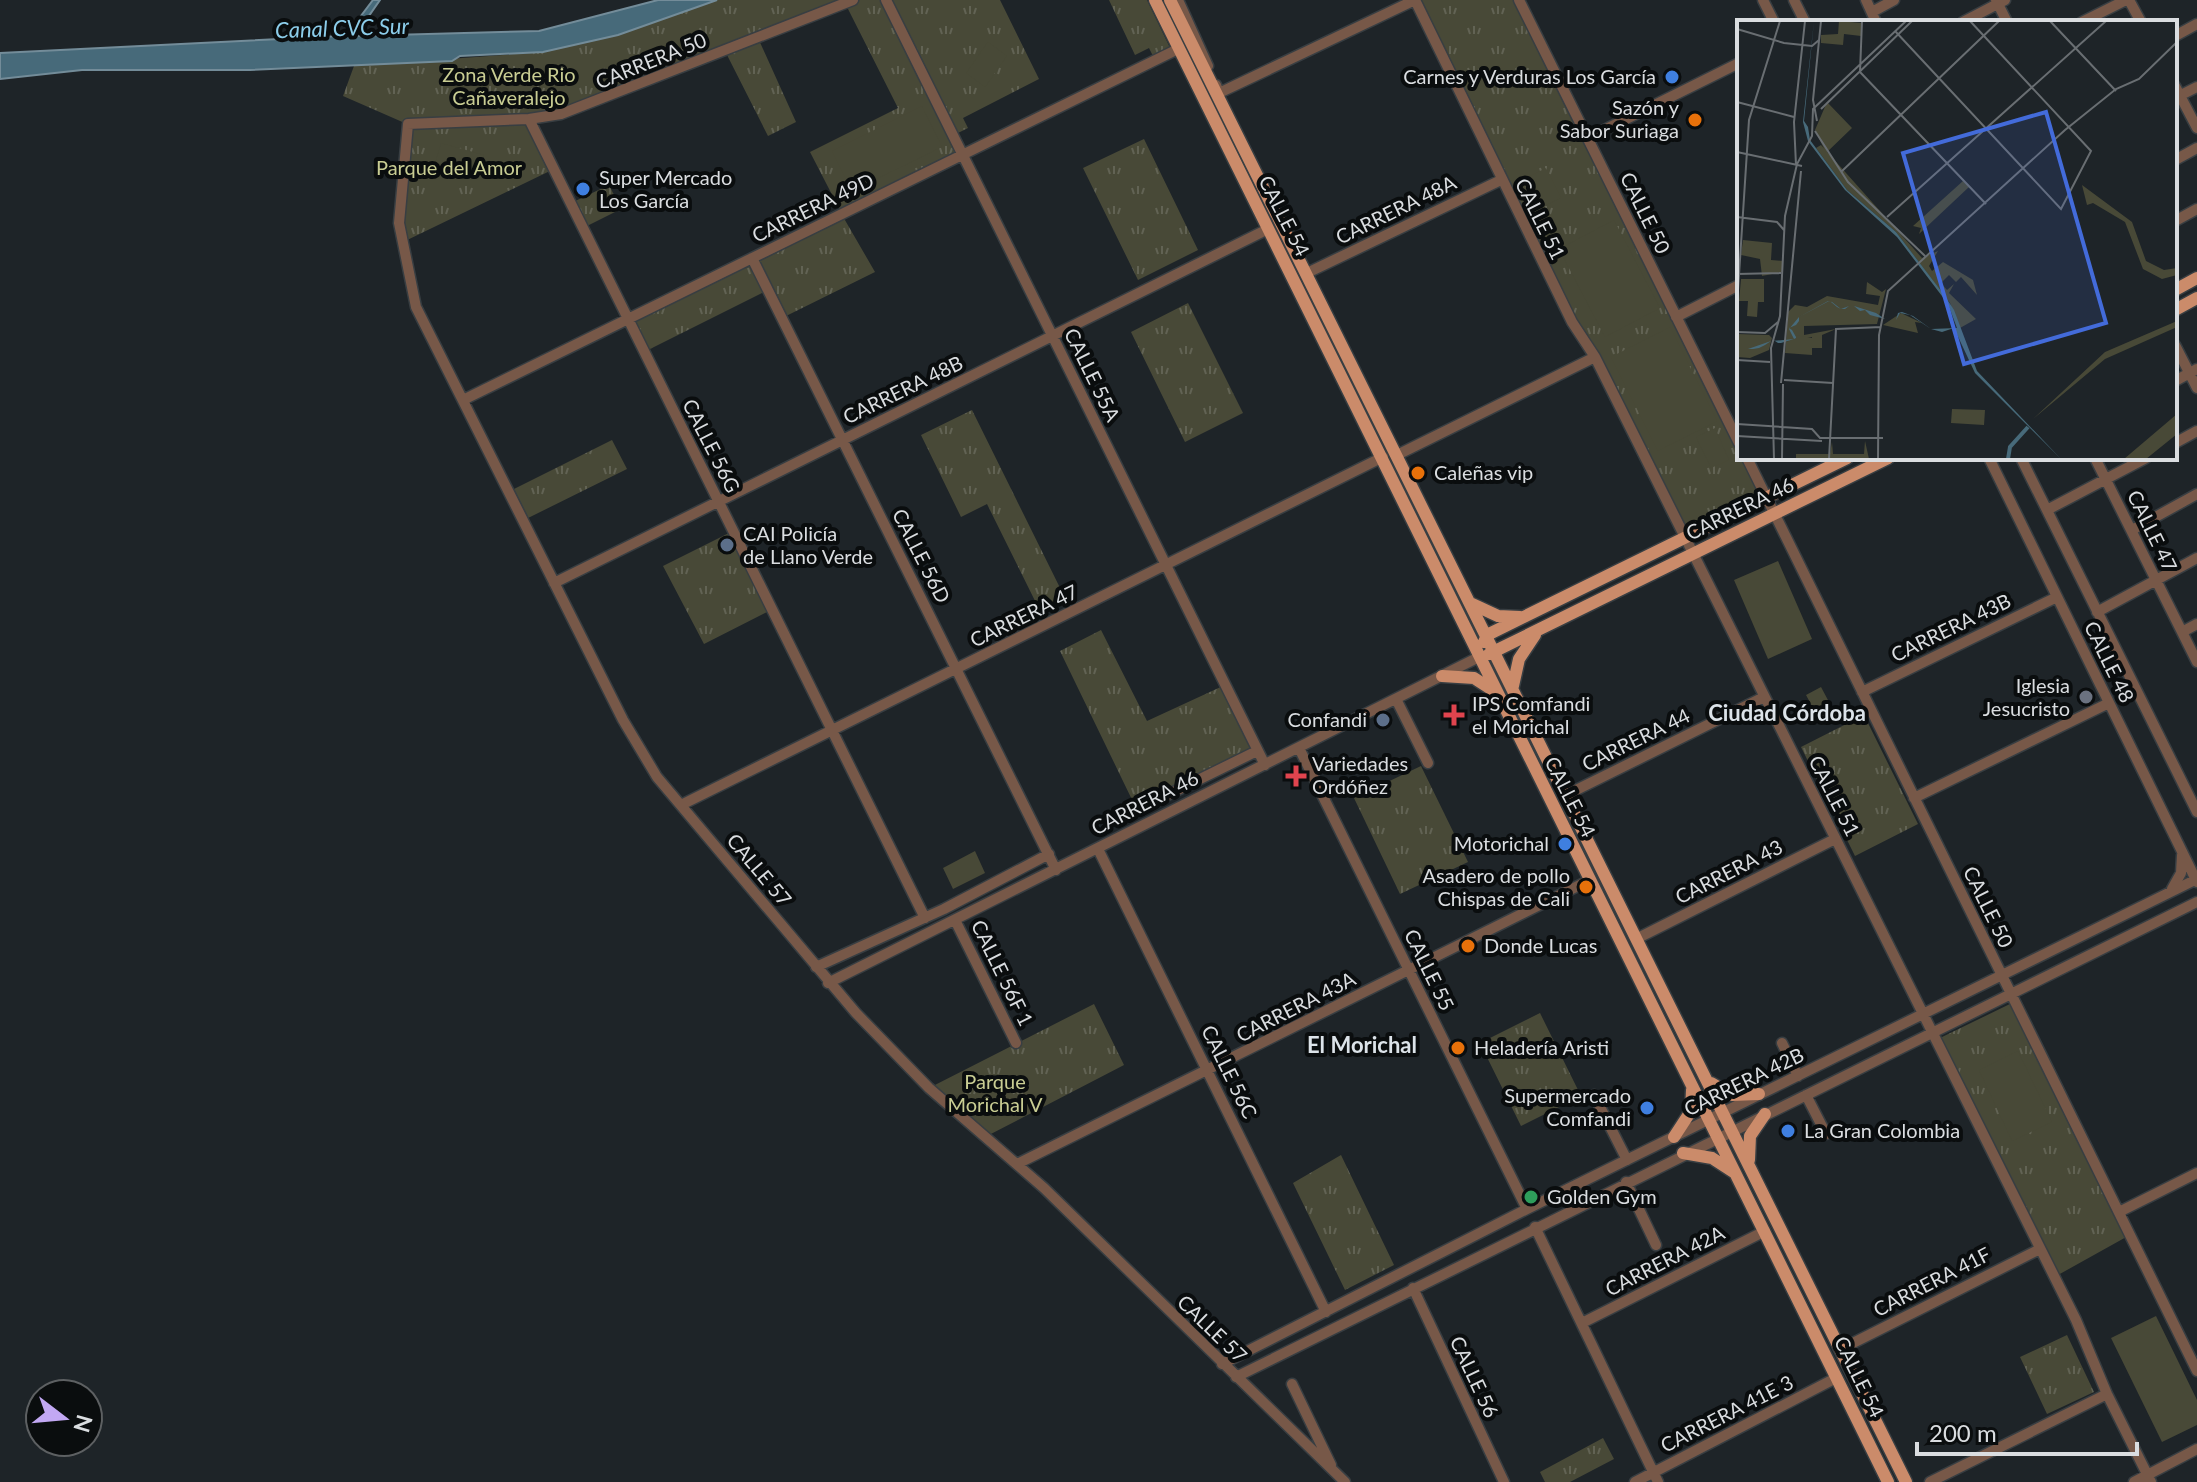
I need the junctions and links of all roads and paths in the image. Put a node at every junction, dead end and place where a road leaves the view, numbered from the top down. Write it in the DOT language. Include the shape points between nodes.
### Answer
graph roads {
  1 [pos="853,0"];
  2 [pos="886,0"];
  3 [pos="1155,0"];
  4 [pos="1170,0"];
  5 [pos="1178,0"];
  6 [pos="1415,0"];
  7 [pos="1519,0"];
  8 [pos="1763,0"];
  9 [pos="1794,0"];
  10 [pos="1866,0"];
  11 [pos="1894,0"];
  12 [pos="2128,0"];
  13 [pos="2000,1"];
  14 [pos="1874,17"];
  15 [pos="1773,20"];
  16 [pos="1804,20"];
  17 [pos="1967,20"];
  18 [pos="2006,20"];
  19 [pos="2086,20"];
  20 [pos="2140,20"];
  21 [pos="2197,24"];
  22 [pos="2177,35"];
  23 [pos="1178,49"];
  24 [pos="1737,64"];
  25 [pos="2197,87"];
  26 [pos="1219,93"];
  27 [pos="2177,93"];
  28 [pos="529,119"];
  29 [pos="408,124"];
  30 [pos="2197,128"];
  31 [pos="1588,138"];
  32 [pos="2197,148"];
  33 [pos="962,155"];
  34 [pos="2177,159"];
  35 [pos="1501,180"];
  36 [pos="2197,209"];
  37 [pos="2177,220"];
  38 [pos="1268,229"];
  39 [pos="752,258"];
  40 [pos="1307,273"];
  41 [pos="2197,278"];
  42 [pos="1737,286"];
  43 [pos="2177,289"];
  44 [pos="2197,298"];
  45 [pos="2177,309"];
  46 [pos="1676,317"];
  47 [pos="627,319"];
  48 [pos="1053,337"];
  49 [pos="2177,348"];
  50 [pos="1595,357"];
  51 [pos="2193,371"];
  52 [pos="2197,388"];
  53 [pos="463,400"];
  54 [pos="2197,431"];
  55 [pos="1737,439"];
  56 [pos="843,440"];
  57 [pos="2177,442"];
  58 [pos="1390,456"];
  59 [pos="1748,460"];
  60 [pos="1843,460"];
  61 [pos="1884,460"];
  62 [pos="1990,460"];
  63 [pos="2022,460"];
  64 [pos="2096,460"];
  65 [pos="2142,460"];
  66 [pos="2106,479"];
  67 [pos="2197,494"];
  68 [pos="1766,498"];
  69 [pos="719,502"];
  70 [pos="2047,510"];
  71 [pos="1774,514"];
  72 [pos="2132,530"];
  73 [pos="1686,539"];
  74 [pos="1693,555"];
  75 [pos="2197,558"];
  76 [pos="1166,565"];
  77 [pos="2156,579"];
  78 [pos="1598,581"];
  79 [pos="554,583"];
  80 [pos="2057,597"];
  81 [pos="1606,598"];
  82 [pos="1470,603"];
  83 [pos="2097,612"];
  84 [pos="1529,615"];
  85 [pos="2197,624"];
  86 [pos="1537,632"];
  87 [pos="2182,632"];
  88 [pos="1487,635"];
  89 [pos="1496,652"];
  90 [pos="1479,657"];
  91 [pos="2197,662"];
  92 [pos="958,669"];
  93 [pos="1442,676"];
  94 [pos="1513,686"];
  95 [pos="1495,692"];
  96 [pos="1862,692"];
  97 [pos="1764,697"];
  98 [pos="1396,699"];
  99 [pos="2109,703"];
  100 [pos="832,731"];
  101 [pos="1299,748"];
  102 [pos="1257,751"];
  103 [pos="1428,763"];
  104 [pos="1265,765"];
  105 [pos="1566,795"];
  106 [pos="1914,798"];
  107 [pos="681,805"];
  108 [pos="2196,809"];
  109 [pos="1137,810"];
  110 [pos="1835,839"];
  111 [pos="1098,849"];
  112 [pos="2181,849"];
  113 [pos="1049,854"];
  114 [pos="1056,870"];
  115 [pos="1590,880"];
  116 [pos="2197,880"];
  117 [pos="2169,892"];
  118 [pos="2197,902"];
  119 [pos="2179,910"];
  120 [pos="2197,912"];
  121 [pos="925,918"];
  122 [pos="955,920"];
  123 [pos="1638,938"];
  124 [pos="816,967"];
  125 [pos="1409,970"];
  126 [pos="2001,975"];
  127 [pos="828,983"];
  128 [pos="2011,994"];
  129 [pos="1923,1015"];
  130 [pos="1932,1034"];
  131 [pos="1016,1043"];
  132 [pos="1782,1043"];
  133 [pos="1208,1071"];
  134 [pos="1686,1072"];
  135 [pos="1707,1077"];
  136 [pos="1792,1078"];
  137 [pos="1759,1094"];
  138 [pos="1594,1095"];
  139 [pos="1806,1095"];
  140 [pos="1794,1102"];
  141 [pos="1724,1112"];
  142 [pos="1765,1114"];
  143 [pos="1709,1119"];
  144 [pos="1733,1130"];
  145 [pos="1826,1134"];
  146 [pos="1674,1137"];
  147 [pos="1718,1137"];
  148 [pos="1683,1153"];
  149 [pos="1627,1160"];
  150 [pos="1017,1164"];
  151 [pos="1752,1171"];
  152 [pos="2197,1173"];
  153 [pos="1737,1175"];
  154 [pos="1626,1182"];
  155 [pos="1527,1209"];
  156 [pos="2119,1212"];
  157 [pos="1535,1227"];
  158 [pos="1765,1231"];
  159 [pos="1656,1245"];
  160 [pos="2040,1249"];
  161 [pos="1413,1288"];
  162 [pos="1326,1312"];
  163 [pos="1582,1323"];
  164 [pos="1841,1349"];
  165 [pos="1222,1364"];
  166 [pos="2197,1371"];
  167 [pos="1236,1377"];
  168 [pos="1836,1378"];
  169 [pos="1292,1384"];
  170 [pos="2107,1394"];
  171 [pos="2197,1449"];
  172 [pos="1334,1472"];
  173 [pos="1656,1477"];
  174 [pos="2149,1478"];
  175 [pos="1345,1482"];
  176 [pos="1504,1482"];
  177 [pos="1635,1482"];
  178 [pos="1888,1482"];
  179 [pos="1906,1482"];
  180 [pos="1930,1482"];
  181 [pos="2134,1482"];
  1 -- 28 [label="street, CARRERA 50" via="602,100"];
  2 -- 33 [label="street, CALLE 55A"];
  3 -- 23 [label="main road, CALLE 54"];
  4 -- 26 [label="main road, CALLE 54"];
  5 -- 26 [label="street, CALLE 54"];
  6 -- 26 [label="street"];
  6 -- 35 [label="street, CALLE 51"];
  7 -- 31 [label="street, CALLE 50"];
  8 -- 15 [label="street"];
  9 -- 16 [label="street"];
  10 -- 14 [label="street"];
  11 -- 14 [label="street"];
  12 -- 19 [label="street"];
  12 -- 20 [label="street"];
  13 -- 17 [label="street"];
  13 -- 18 [label="street"];
  21 -- 22 [label="street"];
  23 -- 33 [label="street, CARRERA 49D"];
  23 -- 38 [label="main road, CALLE 54"];
  24 -- 31 [label="street"];
  25 -- 27 [label="street"];
  26 -- 40 [label="main road, CALLE 54"];
  27 -- 30 [label="street"];
  28 -- 29 [label="street, CARRERA 50"];
  28 -- 47 [label="street, CALLE 56G"];
  29 -- 53 [label="street, CALLE 57" via="401,243 416,307"];
  31 -- 46 [label="street, CALLE 50"];
  32 -- 34 [label="street"];
  33 -- 39 [label="street, CARRERA 49D"];
  33 -- 48 [label="street, CALLE 55A"];
  35 -- 40 [label="street, CARRERA 48A"];
  35 -- 50 [label="street, CALLE 51"];
  36 -- 37 [label="street"];
  38 -- 48 [label="street, CARRERA 48B"];
  38 -- 58 [label="main road, CALLE 54"];
  39 -- 47 [label="street, CARRERA 49D"];
  39 -- 56 [label="street, CALLE 56D"];
  40 -- 58 [label="main road, CALLE 54"];
  41 -- 43 [label="main road"];
  42 -- 46 [label="street"];
  44 -- 45 [label="main road"];
  46 -- 55 [label="street, CALLE 50"];
  47 -- 53 [label="street, CARRERA 49D"];
  47 -- 69 [label="street, CALLE 56G"];
  48 -- 56 [label="street, CARRERA 48B"];
  48 -- 76 [label="street, CALLE 55A"];
  49 -- 51 [label="street"];
  50 -- 58 [label="street, CARRERA 47"];
  50 -- 73 [label="street, CALLE 51"];
  51 -- 52 [label="street"];
  53 -- 79 [label="street, CALLE 57"];
  54 -- 57 [label="street"];
  56 -- 69 [label="street, CARRERA 48B"];
  56 -- 92 [label="street, CALLE 56D"];
  58 -- 76 [label="street, CARRERA 47"];
  58 -- 82 [label="main road, CALLE 54"];
  58 -- 90 [label="main road, CALLE 54"];
  59 -- 68 [label="street, CALLE 50"];
  60 -- 68 [label="main road, CARRERA 46"];
  61 -- 71 [label="main road, CARRERA 46"];
  62 -- 80 [label="street, CALLE 48"];
  63 -- 70 [label="street, CALLE 48"];
  64 -- 66 [label="street, CALLE 47"];
  65 -- 66 [label="street"];
  66 -- 70 [label="street"];
  66 -- 72 [label="street, CALLE 47"];
  67 -- 72 [label="street"];
  68 -- 71 [label="street, CALLE 50"];
  68 -- 73 [label="main road, CARRERA 46"];
  69 -- 79 [label="street, CARRERA 48B"];
  69 -- 100 [label="street, CALLE 56G"];
  70 -- 83 [label="street, CALLE 48"];
  71 -- 74 [label="main road, CARRERA 46"];
  71 -- 96 [label="street, CALLE 50"];
  72 -- 77 [label="street, CALLE 47"];
  73 -- 74 [label="street, CALLE 51"];
  73 -- 78 [label="main road, CARRERA 46"];
  74 -- 81 [label="main road, CARRERA 46"];
  74 -- 97 [label="street, CALLE 51"];
  75 -- 77 [label="street"];
  76 -- 92 [label="street, CARRERA 47"];
  76 -- 102 [label="street, CALLE 55A"];
  77 -- 83 [label="street"];
  77 -- 87 [label="street, CALLE 47"];
  78 -- 81 [label="main road"];
  78 -- 84 [label="main road, CARRERA 46"];
  79 -- 107 [label="street, CALLE 57" via="641,754"];
  80 -- 96 [label="street, CARRERA 43B"];
  80 -- 99 [label="street, CALLE 48"];
  81 -- 86 [label="main road, CARRERA 46"];
  82 -- 84 [label="main road" via="1498,616"];
  82 -- 88 [label="main road, CALLE 54"];
  83 -- 108 [label="street, CALLE 48"];
  84 -- 88 [label="main road, CARRERA 46"];
  85 -- 87 [label="street"];
  86 -- 89 [label="main road, CARRERA 46"];
  86 -- 94 [label="main road" via="1519,659"];
  87 -- 91 [label="street, CALLE 47"];
  88 -- 89 [label="main road, CALLE 54"];
  88 -- 90 [label="main road"];
  89 -- 90 [label="main road, CARRERA 46"];
  89 -- 94 [label="main road, CALLE 54"];
  90 -- 93 [label="street, CARRERA 46"];
  90 -- 95 [label="main road, CALLE 54"];
  92 -- 100 [label="street, CARRERA 47"];
  92 -- 113 [label="street, CALLE 56D"];
  93 -- 95 [label="main road" via="1474,678"];
  93 -- 98 [label="street, CARRERA 46"];
  94 -- 105 [label="main road, CALLE 54"];
  95 -- 115 [label="main road, CALLE 54"];
  96 -- 106 [label="street, CALLE 50"];
  97 -- 105 [label="street, CARRERA 44"];
  97 -- 110 [label="street, CALLE 51"];
  98 -- 101 [label="street, CARRERA 46"];
  98 -- 103 [label="street"];
  99 -- 106 [label="street"];
  99 -- 112 [label="street, CALLE 48"];
  100 -- 107 [label="street, CARRERA 47"];
  100 -- 121 [label="street, CALLE 56G"];
  101 -- 104 [label="street, CARRERA 46"];
  101 -- 125 [label="street, CALLE 55"];
  102 -- 104 [label="street, CALLE 55A"];
  102 -- 109 [label="street, CARRERA 46"];
  104 -- 111 [label="street, CARRERA 46"];
  105 -- 123 [label="main road, CALLE 54"];
  106 -- 126 [label="street, CALLE 50"];
  107 -- 124 [label="street, CALLE 57"];
  110 -- 123 [label="street, CARRERA 43"];
  110 -- 129 [label="street, CALLE 51"];
  111 -- 114 [label="street, CARRERA 46"];
  111 -- 133 [label="street, CALLE 56C"];
  112 -- 116 [label="street, CALLE 48"];
  112 -- 117 [label="street" via="2181,873"];
  113 -- 114 [label="street, CALLE 56D"];
  113 -- 121 [label="street"];
  114 -- 122 [label="street, CARRERA 46"];
  115 -- 125 [label="street, CARRERA 43A"];
  115 -- 134 [label="main road, CALLE 54"];
  116 -- 117 [label="street, CARRERA 42B"];
  117 -- 126 [label="street, CARRERA 42B"];
  118 -- 119 [label="street, CARRERA 42B"];
  119 -- 120 [label="street"];
  119 -- 128 [label="street, CARRERA 42B"];
  121 -- 124 [label="street"];
  122 -- 127 [label="street, CARRERA 46"];
  122 -- 131 [label="street, CALLE 56F 1"];
  123 -- 135 [label="main road, CALLE 54"];
  124 -- 127 [label="street, CALLE 57"];
  125 -- 133 [label="street, CARRERA 43A"];
  125 -- 155 [label="street, CALLE 55"];
  126 -- 128 [label="street, CALLE 50"];
  126 -- 129 [label="street, CARRERA 42B"];
  127 -- 150 [label="street, CALLE 57" via="929,1088"];
  128 -- 130 [label="street, CARRERA 42B"];
  128 -- 156 [label="street, CALLE 50"];
  129 -- 130 [label="street, CALLE 51"];
  129 -- 136 [label="street, CARRERA 42B"];
  130 -- 139 [label="street, CARRERA 42B"];
  130 -- 160 [label="street, CALLE 51"];
  132 -- 136 [label="street"];
  133 -- 150 [label="street, CARRERA 43A"];
  133 -- 162 [label="street, CALLE 56C"];
  134 -- 143 [label="main road, CALLE 54"];
  134 -- 146 [label="main road" via="1691,1111"];
  135 -- 137 [label="main road" via="1727,1094"];
  135 -- 141 [label="main road, CALLE 54"];
  136 -- 137 [label="street, CARRERA 42B"];
  136 -- 140 [label="street" via="1800,1088"];
  137 -- 141 [label="street, CARRERA 42B"];
  138 -- 149 [label="street"];
  139 -- 140 [label="street, CARRERA 42B"];
  139 -- 145 [label="street"];
  140 -- 142 [label="street, CARRERA 42B"];
  141 -- 143 [label="street, CARRERA 42B"];
  141 -- 144 [label="main road, CALLE 54"];
  142 -- 144 [label="street, CARRERA 42B"];
  142 -- 151 [label="main road" via="1748,1145"];
  143 -- 146 [label="street, CARRERA 42B"];
  143 -- 147 [label="main road, CALLE 54"];
  144 -- 147 [label="street, CARRERA 42B"];
  144 -- 151 [label="main road, CALLE 54"];
  146 -- 149 [label="street, CARRERA 42B"];
  147 -- 148 [label="street, CARRERA 42B"];
  147 -- 153 [label="main road, CALLE 54"];
  148 -- 153 [label="main road" via="1712,1158"];
  148 -- 154 [label="street, CARRERA 42B"];
  149 -- 155 [label="street, CARRERA 42B"];
  150 -- 165 [label="street, CALLE 57"];
  151 -- 164 [label="main road, CALLE 54"];
  152 -- 156 [label="street"];
  153 -- 158 [label="main road, CALLE 54"];
  154 -- 157 [label="street, CARRERA 42B"];
  154 -- 159 [label="street"];
  155 -- 162 [label="street, CARRERA 42B"];
  156 -- 166 [label="street, CALLE 50"];
  157 -- 161 [label="street, CARRERA 42B"];
  157 -- 163 [label="street"];
  158 -- 163 [label="street, CARRERA 42A"];
  158 -- 168 [label="main road, CALLE 54"];
  160 -- 164 [label="street, CARRERA 41F"];
  160 -- 170 [label="street, CALLE 51"];
  161 -- 167 [label="street, CARRERA 42B"];
  161 -- 176 [label="street, CALLE 56"];
  162 -- 165 [label="street, CARRERA 42B"];
  163 -- 173 [label="street"];
  164 -- 179 [label="main road, CALLE 54"];
  165 -- 167 [label="street, CALLE 57"];
  167 -- 172 [label="street, CALLE 57"];
  168 -- 173 [label="street, CARRERA 41E 3"];
  168 -- 178 [label="main road, CALLE 54"];
  169 -- 172 [label="street"];
  170 -- 174 [label="street, CALLE 51"];
  170 -- 180 [label="street"];
  171 -- 174 [label="street"];
  172 -- 175 [label="street, CALLE 57"];
  173 -- 177 [label="street, CARRERA 41E 3"];
  174 -- 181 [label="street"];
}
